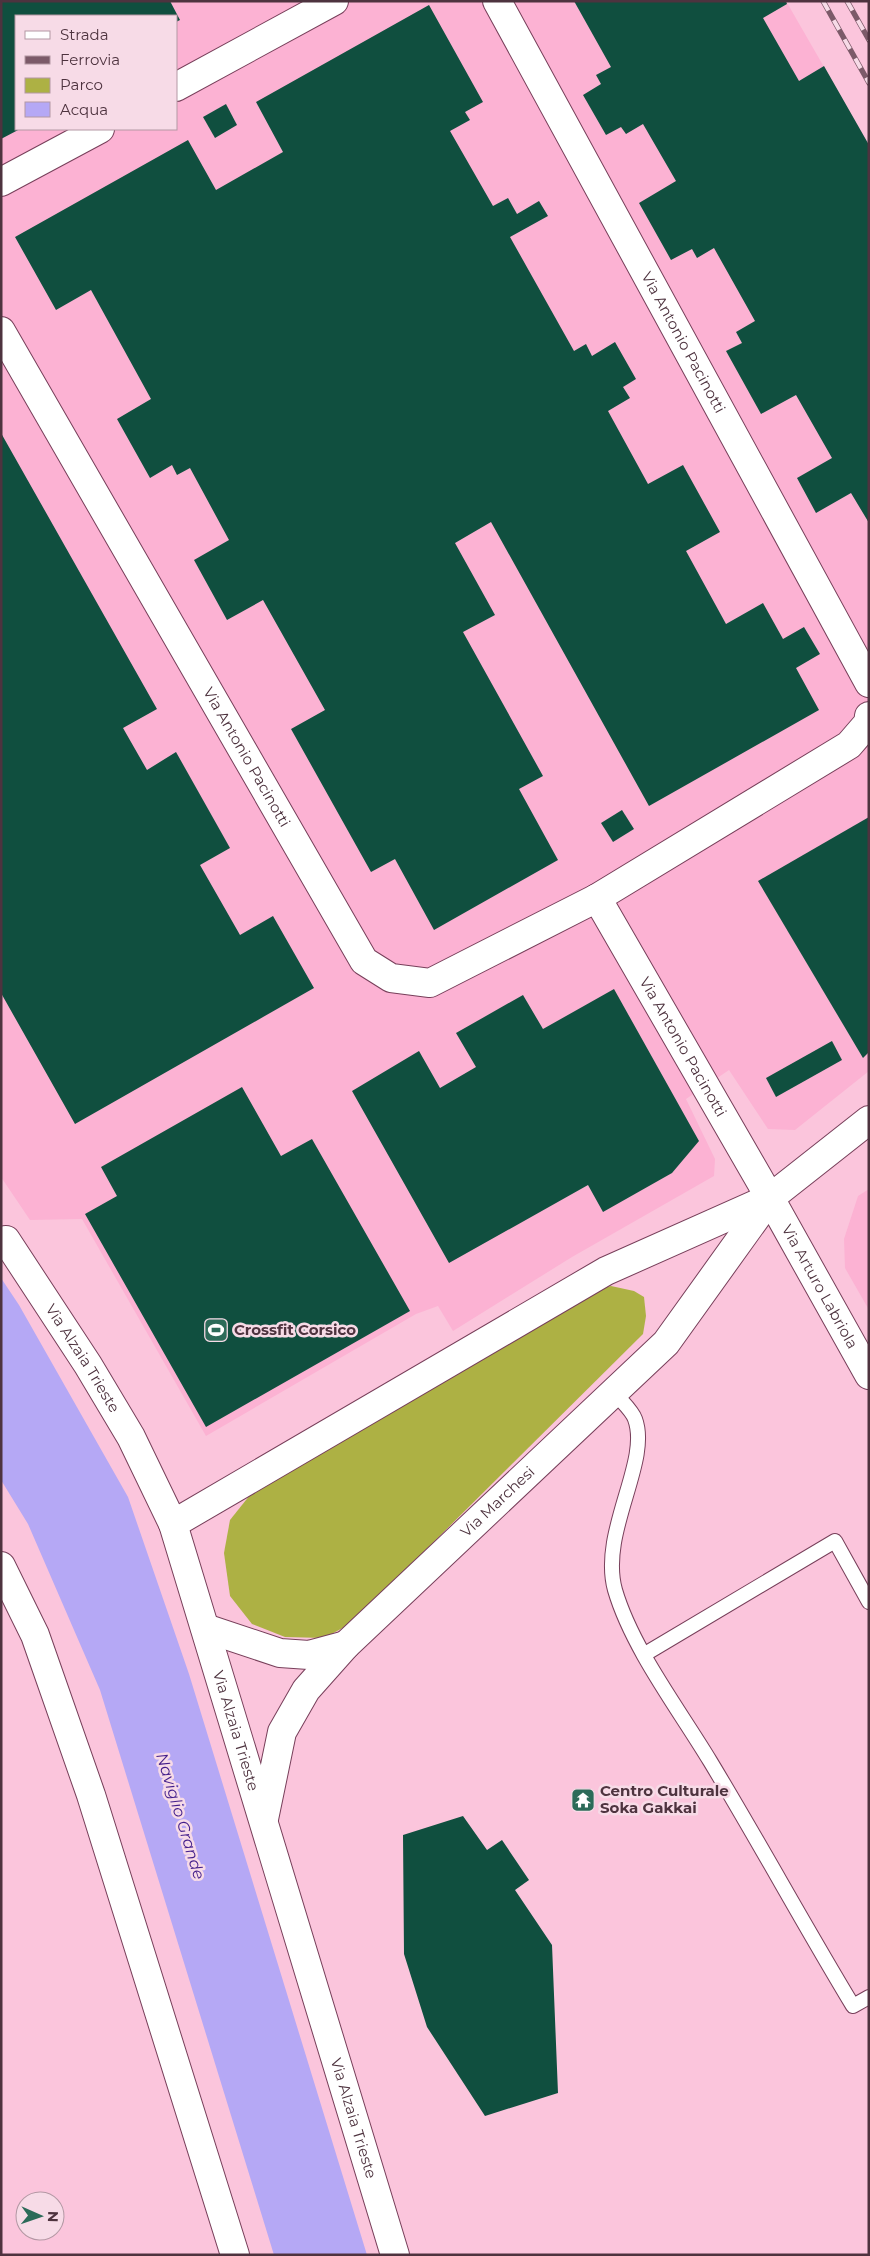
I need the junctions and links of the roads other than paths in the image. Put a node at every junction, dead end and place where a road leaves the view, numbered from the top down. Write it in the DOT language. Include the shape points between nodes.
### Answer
graph roads {
  1 [pos="334,1"];
  2 [pos="497,1"];
  3 [pos="178,86"];
  4 [pos="98,130"];
  5 [pos="1,182"];
  6 [pos="1,331"];
  7 [pos="869,683"];
  8 [pos="869,716"];
  9 [pos="597,898"];
  10 [pos="869,1120"];
  11 [pos="770,1198"];
  12 [pos="6,1240"];
  13 [pos="869,1375"];
  14 [pos="614,1392"];
  15 [pos="173,1524"];
  16 [pos="1,1566"];
  17 [pos="869,1602"];
  18 [pos="205,1628"];
  19 [pos="346,1645"];
  20 [pos="645,1654"];
  21 [pos="264,1822"];
  22 [pos="869,1997"];
  23 [pos="235,2255"];
  24 [pos="395,2255"];
  1 -- 3 [label="street"];
  2 -- 7 [label="street, Via Antonio Pacinotti"];
  4 -- 5 [label="street"];
  6 -- 9 [label="street, Via Antonio Pacinotti" via="364,961 390,978 430,984"];
  8 -- 9 [label="street, Via Antonio Pacinotti" via="868,723 849,745"];
  9 -- 11 [label="street, Via Antonio Pacinotti"];
  10 -- 11 [label="street, Via Marchesi"];
  11 -- 13 [label="street, Via Arturo Labriola"];
  11 -- 14 [label="street, Via Marchesi" via="666,1343"];
  11 -- 15 [label="street, Via Marchesi" via="606,1271"];
  12 -- 15 [label="street, Via Alzaia Trieste" via="131,1437"];
  14 -- 19 [label="street, Via Marchesi"];
  14 -- 20 [label="lane" via="635,1419 637,1440 635,1461 611,1556 615,1588 627,1625"];
  15 -- 18 [label="street, Via Alzaia Trieste"];
  16 -- 23 [label="street" via="34,1635 91,1795"];
  17 -- 20 [label="lane" via="835,1542"];
  18 -- 19 [label="street" via="280,1653 309,1655"];
  18 -- 21 [label="street, Via Alzaia Trieste"];
  19 -- 21 [label="street, Via Marchesi" via="306,1690 282,1732"];
  20 -- 22 [label="lane" via="853,2006"];
  21 -- 24 [label="street, Via Alzaia Trieste"];
}
